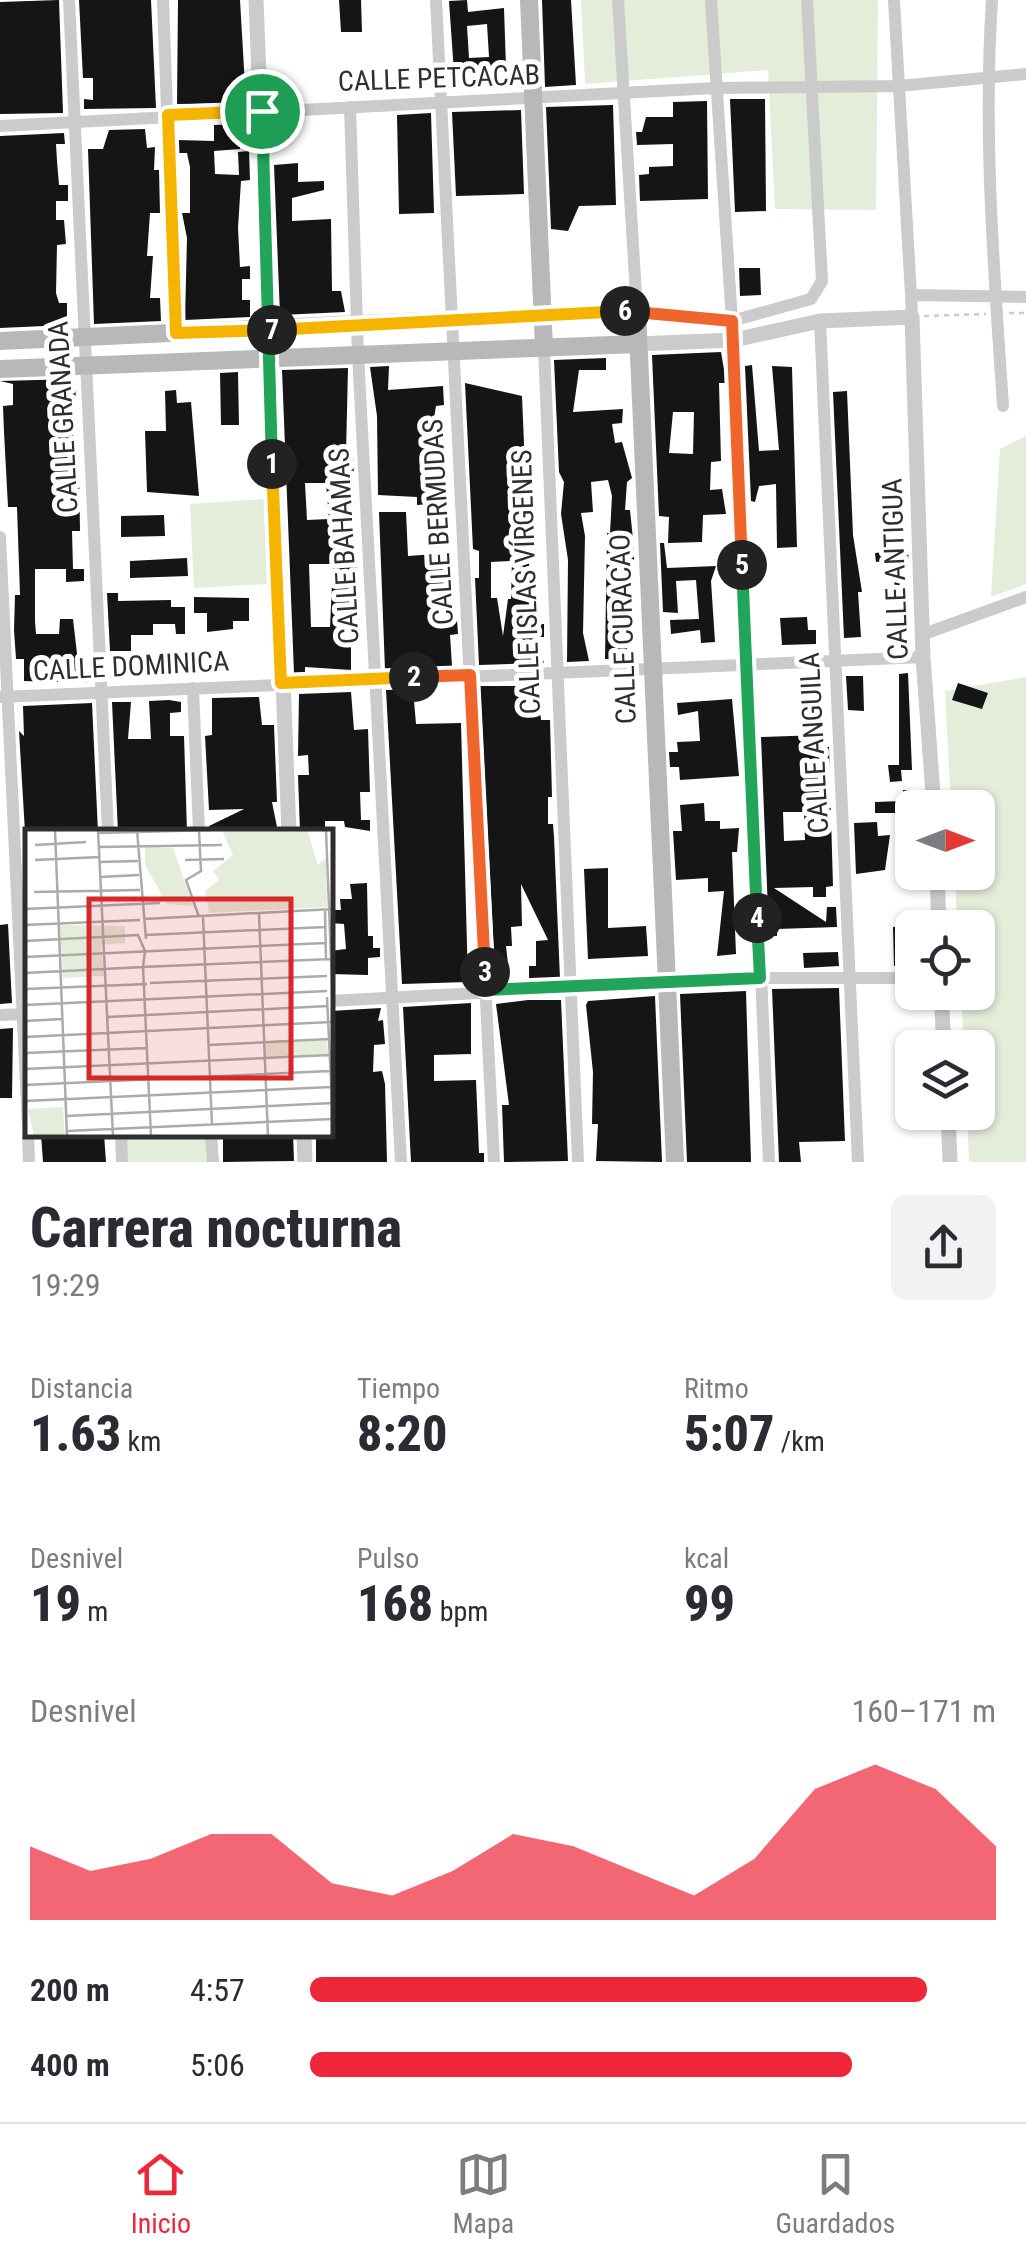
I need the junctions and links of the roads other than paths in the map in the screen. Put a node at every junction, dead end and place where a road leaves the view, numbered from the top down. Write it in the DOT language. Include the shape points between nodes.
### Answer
graph roads {
  1 [pos="69,0"];
  2 [pos="163,0"];
  3 [pos="256,0"];
  4 [pos="436,0"];
  5 [pos="529,0"];
  6 [pos="618,0"];
  7 [pos="712,0"];
  8 [pos="807,0"];
  9 [pos="894,0"];
  10 [pos="992,0"];
  11 [pos="1026,74"];
  12 [pos="987,77"];
  13 [pos="898,86"];
  14 [pos="812,87"];
  15 [pos="714,88"];
  16 [pos="623,94"];
  17 [pos="534,100"];
  18 [pos="441,104"];
  19 [pos="350,107"];
  20 [pos="262,111"];
  21 [pos="168,115"];
  22 [pos="73,121"];
  23 [pos="0,126"];
  24 [pos="911,294"];
  25 [pos="1026,297"];
  26 [pos="997,306"];
  27 [pos="637,310"];
  28 [pos="543,314"];
  29 [pos="454,320"];
  30 [pos="732,321"];
  31 [pos="820,321"];
  32 [pos="913,322"];
  33 [pos="357,326"];
  34 [pos="267,330"];
  35 [pos="176,333"];
  36 [pos="85,338"];
  37 [pos="734,340"];
  38 [pos="0,341"];
  39 [pos="638,344"];
  40 [pos="544,348"];
  41 [pos="455,351"];
  42 [pos="358,355"];
  43 [pos="268,358"];
  44 [pos="85,366"];
  45 [pos="0,369"];
  46 [pos="1004,406"];
  47 [pos="0,537"];
  48 [pos="1026,596"];
  49 [pos="924,634"];
  50 [pos="923,657"];
  51 [pos="836,662"];
  52 [pos="745,664"];
  53 [pos="652,669"];
  54 [pos="556,673"];
  55 [pos="470,675"];
  56 [pos="377,679"];
  57 [pos="281,683"];
  58 [pos="193,688"];
  59 [pos="102,691"];
  60 [pos="4,697"];
  61 [pos="933,790"];
  62 [pos="108,829"];
  63 [pos="199,829"];
  64 [pos="288,829"];
  65 [pos="760,978"];
  66 [pos="850,978"];
  67 [pos="895,978"];
  68 [pos="666,984"];
  69 [pos="570,987"];
  70 [pos="486,990"];
  71 [pos="392,997"];
  72 [pos="332,1001"];
  73 [pos="25,1014"];
  74 [pos="0,1016"];
  75 [pos="949,1130"];
  76 [pos="28,1137"];
  77 [pos="121,1137"];
  78 [pos="211,1137"];
  79 [pos="304,1137"];
  80 [pos="29,1162"];
  81 [pos="122,1162"];
  82 [pos="213,1162"];
  83 [pos="305,1162"];
  84 [pos="401,1162"];
  85 [pos="494,1162"];
  86 [pos="578,1162"];
  87 [pos="675,1162"];
  88 [pos="768,1162"];
  89 [pos="858,1162"];
  90 [pos="950,1162"];
  1 -- 22 [label="street, CALLE GRANADA"];
  2 -- 21 [label="street"];
  3 -- 20 [label="street"];
  4 -- 18 [label="street, CALLE BERMUDAS"];
  5 -- 17 [label="main road, CALLE ISLAS VÍRGENES"];
  6 -- 16 [label="street, CALLE CURACAO"];
  7 -- 15 [label="street"];
  8 -- 14 [label="street"];
  9 -- 13 [label="street"];
  10 -- 12 [label="street"];
  11 -- 12 [label="street, CALLE PETCACAB"];
  12 -- 13 [label="street, CALLE PETCACAB"];
  12 -- 26 [label="street"];
  13 -- 14 [label="street, CALLE PETCACAB"];
  13 -- 24 [label="street"];
  14 -- 15 [label="street, CALLE PETCACAB"];
  14 -- 30 [label="street" via="822,281 811,299"];
  15 -- 16 [label="street, CALLE PETCACAB"];
  15 -- 30 [label="street"];
  16 -- 17 [label="street, CALLE PETCACAB"];
  16 -- 27 [label="street, CALLE CURACAO"];
  17 -- 18 [label="street, CALLE PETCACAB"];
  17 -- 28 [label="main road, CALLE ISLAS VÍRGENES"];
  18 -- 19 [label="street, CALLE PETCACAB"];
  18 -- 29 [label="street, CALLE BERMUDAS"];
  19 -- 20 [label="street, CALLE PETCACAB"];
  19 -- 33 [label="street, CALLE BAHAMAS"];
  20 -- 21 [label="street, CALLE PETCACAB"];
  20 -- 34 [label="street"];
  21 -- 22 [label="street, CALLE PETCACAB"];
  21 -- 35 [label="street"];
  22 -- 23 [label="street, CALLE PETCACAB"];
  22 -- 36 [label="street, CALLE GRANADA"];
  24 -- 26 [label="street"];
  24 -- 32 [label="street"];
  25 -- 26 [label="street"];
  26 -- 46 [label="street"];
  27 -- 28 [label="main road"];
  27 -- 30 [label="street"];
  27 -- 39 [label="main road, CALLE CURACAO"];
  28 -- 29 [label="main road"];
  28 -- 40 [label="main road, CALLE ISLAS VÍRGENES"];
  29 -- 33 [label="main road"];
  29 -- 41 [label="street, CALLE BERMUDAS"];
  30 -- 37 [label="street"];
  31 -- 32 [label="street"];
  31 -- 37 [label="street"];
  31 -- 51 [label="street, CALLE ANGUILA"];
  32 -- 49 [label="street, CALLE ANTIGUA"];
  33 -- 34 [label="main road"];
  33 -- 42 [label="street, CALLE BAHAMAS"];
  34 -- 35 [label="main road"];
  34 -- 43 [label="street"];
  35 -- 36 [label="main road"];
  36 -- 38 [label="main road"];
  36 -- 44 [label="street, CALLE GRANADA"];
  37 -- 39 [label="street"];
  37 -- 52 [label="street"];
  39 -- 40 [label="main road"];
  39 -- 53 [label="main road, CALLE CURACAO"];
  40 -- 41 [label="main road"];
  40 -- 54 [label="street, CALLE ISLAS VÍRGENES"];
  41 -- 42 [label="main road"];
  41 -- 55 [label="street, CALLE BERMUDAS"];
  42 -- 43 [label="main road"];
  42 -- 56 [label="street, CALLE BAHAMAS"];
  43 -- 44 [label="main road"];
  43 -- 57 [label="street"];
  44 -- 45 [label="main road"];
  44 -- 59 [label="street, CALLE GRANADA"];
  47 -- 60 [label="street"];
  48 -- 49 [label="street"];
  49 -- 50 [label="street, CALLE ANTIGUA"];
  50 -- 51 [label="street, CALLE DOMINICA"];
  50 -- 61 [label="street, CALLE ANTIGUA"];
  51 -- 52 [label="street, CALLE DOMINICA"];
  51 -- 66 [label="street, CALLE ANGUILA"];
  52 -- 53 [label="street, CALLE DOMINICA"];
  52 -- 65 [label="street"];
  53 -- 54 [label="street, CALLE DOMINICA"];
  53 -- 68 [label="main road, CALLE CURACAO"];
  54 -- 55 [label="street, CALLE DOMINICA"];
  54 -- 69 [label="street, CALLE ISLAS VÍRGENES"];
  55 -- 56 [label="street, CALLE DOMINICA"];
  55 -- 70 [label="street, CALLE BERMUDAS"];
  56 -- 57 [label="street, CALLE DOMINICA"];
  56 -- 71 [label="street, CALLE BAHAMAS"];
  57 -- 58 [label="street, CALLE DOMINICA"];
  57 -- 64 [label="street"];
  58 -- 59 [label="street, CALLE DOMINICA"];
  58 -- 63 [label="street"];
  59 -- 60 [label="street, CALLE DOMINICA"];
  59 -- 62 [label="street, CALLE GRANADA"];
  60 -- 73 [label="street"];
  65 -- 66 [label="street"];
  65 -- 68 [label="street"];
  65 -- 88 [label="street"];
  66 -- 67 [label="street"];
  66 -- 89 [label="street, CALLE ANGUILA"];
  68 -- 69 [label="street"];
  68 -- 87 [label="main road, CALLE CURACAO"];
  69 -- 70 [label="street"];
  69 -- 86 [label="street, CALLE ISLAS VÍRGENES"];
  70 -- 71 [label="street"];
  70 -- 85 [label="street, CALLE BERMUDAS"];
  71 -- 72 [label="street"];
  71 -- 84 [label="street, CALLE BAHAMAS"];
  73 -- 74 [label="street"];
  75 -- 90 [label="street"];
  76 -- 80 [label="street"];
  77 -- 81 [label="street"];
  78 -- 82 [label="street"];
  79 -- 83 [label="street"];
}
